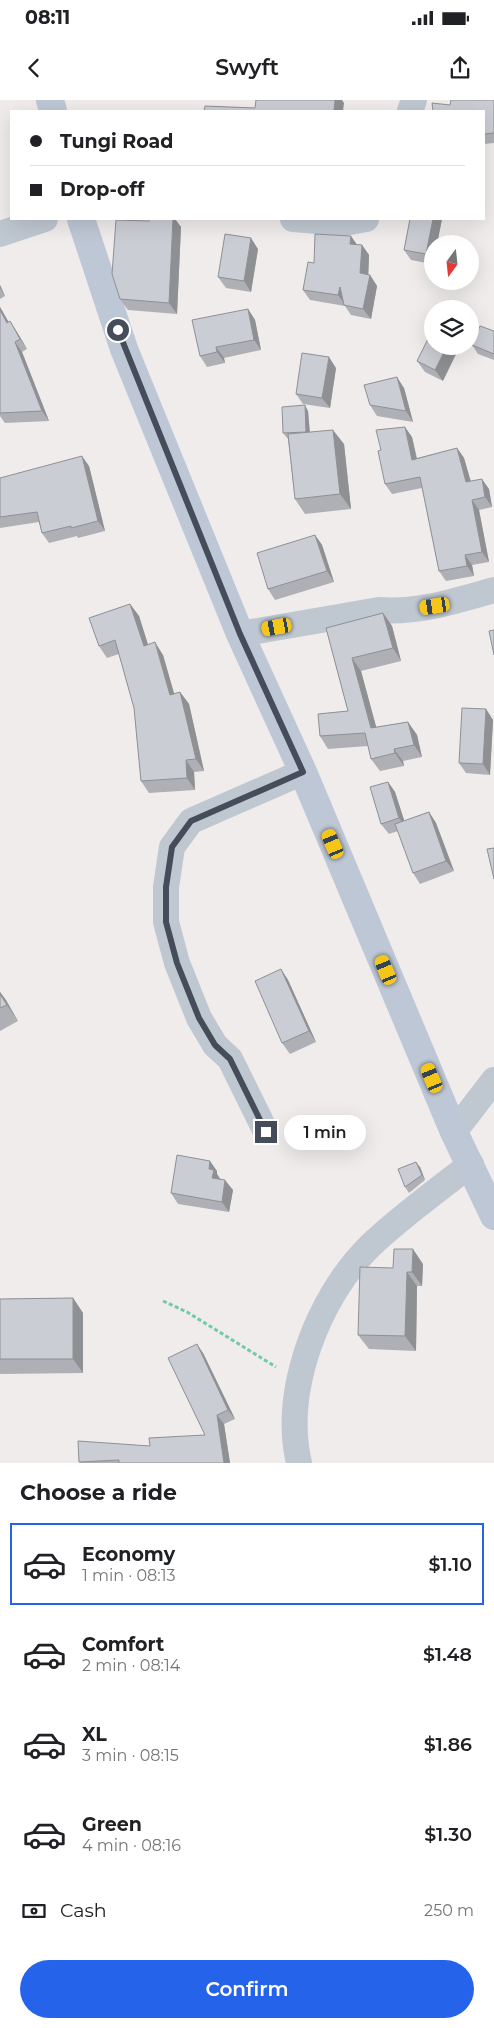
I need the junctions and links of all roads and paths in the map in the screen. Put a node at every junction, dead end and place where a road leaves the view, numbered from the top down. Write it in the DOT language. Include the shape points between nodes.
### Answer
graph roads {
  1 [pos="42,220"];
  2 [pos="81,220"];
  3 [pos="306,220"];
  4 [pos="360,220"];
  5 [pos="0,234"];
  6 [pos="494,590"];
  7 [pos="240,634"];
  8 [pos="303,772"];
  9 [pos="494,1080"];
  10 [pos="266,1132"];
  11 [pos="454,1132"];
  12 [pos="471,1164"];
  13 [pos="494,1216"];
  14 [pos="163,1301"];
  15 [pos="298,1380"];
  16 [pos="299,1463"];
  1 -- 5 [label="street"];
  2 -- 7 [label="main road" via="124,349"];
  3 -- 4 [label="street" via="344,223"];
  6 -- 7 [label="street" via="435,606 399,612 379,610"];
  7 -- 8 [label="main road"];
  8 -- 10 [label="street" via="191,821 172,847 166,887 166,922 177,963 199,1018 215,1045 230,1059"];
  8 -- 11 [label="main road"];
  9 -- 11 [label="street"];
  11 -- 12 [label="main road"];
  12 -- 13 [label="main road"];
  12 -- 15 [label="street" via="370,1246 337,1287 308,1346"];
  14 -- 15 [label="path" via="187,1312"];
  15 -- 16 [label="street" via="296,1436"];
}
